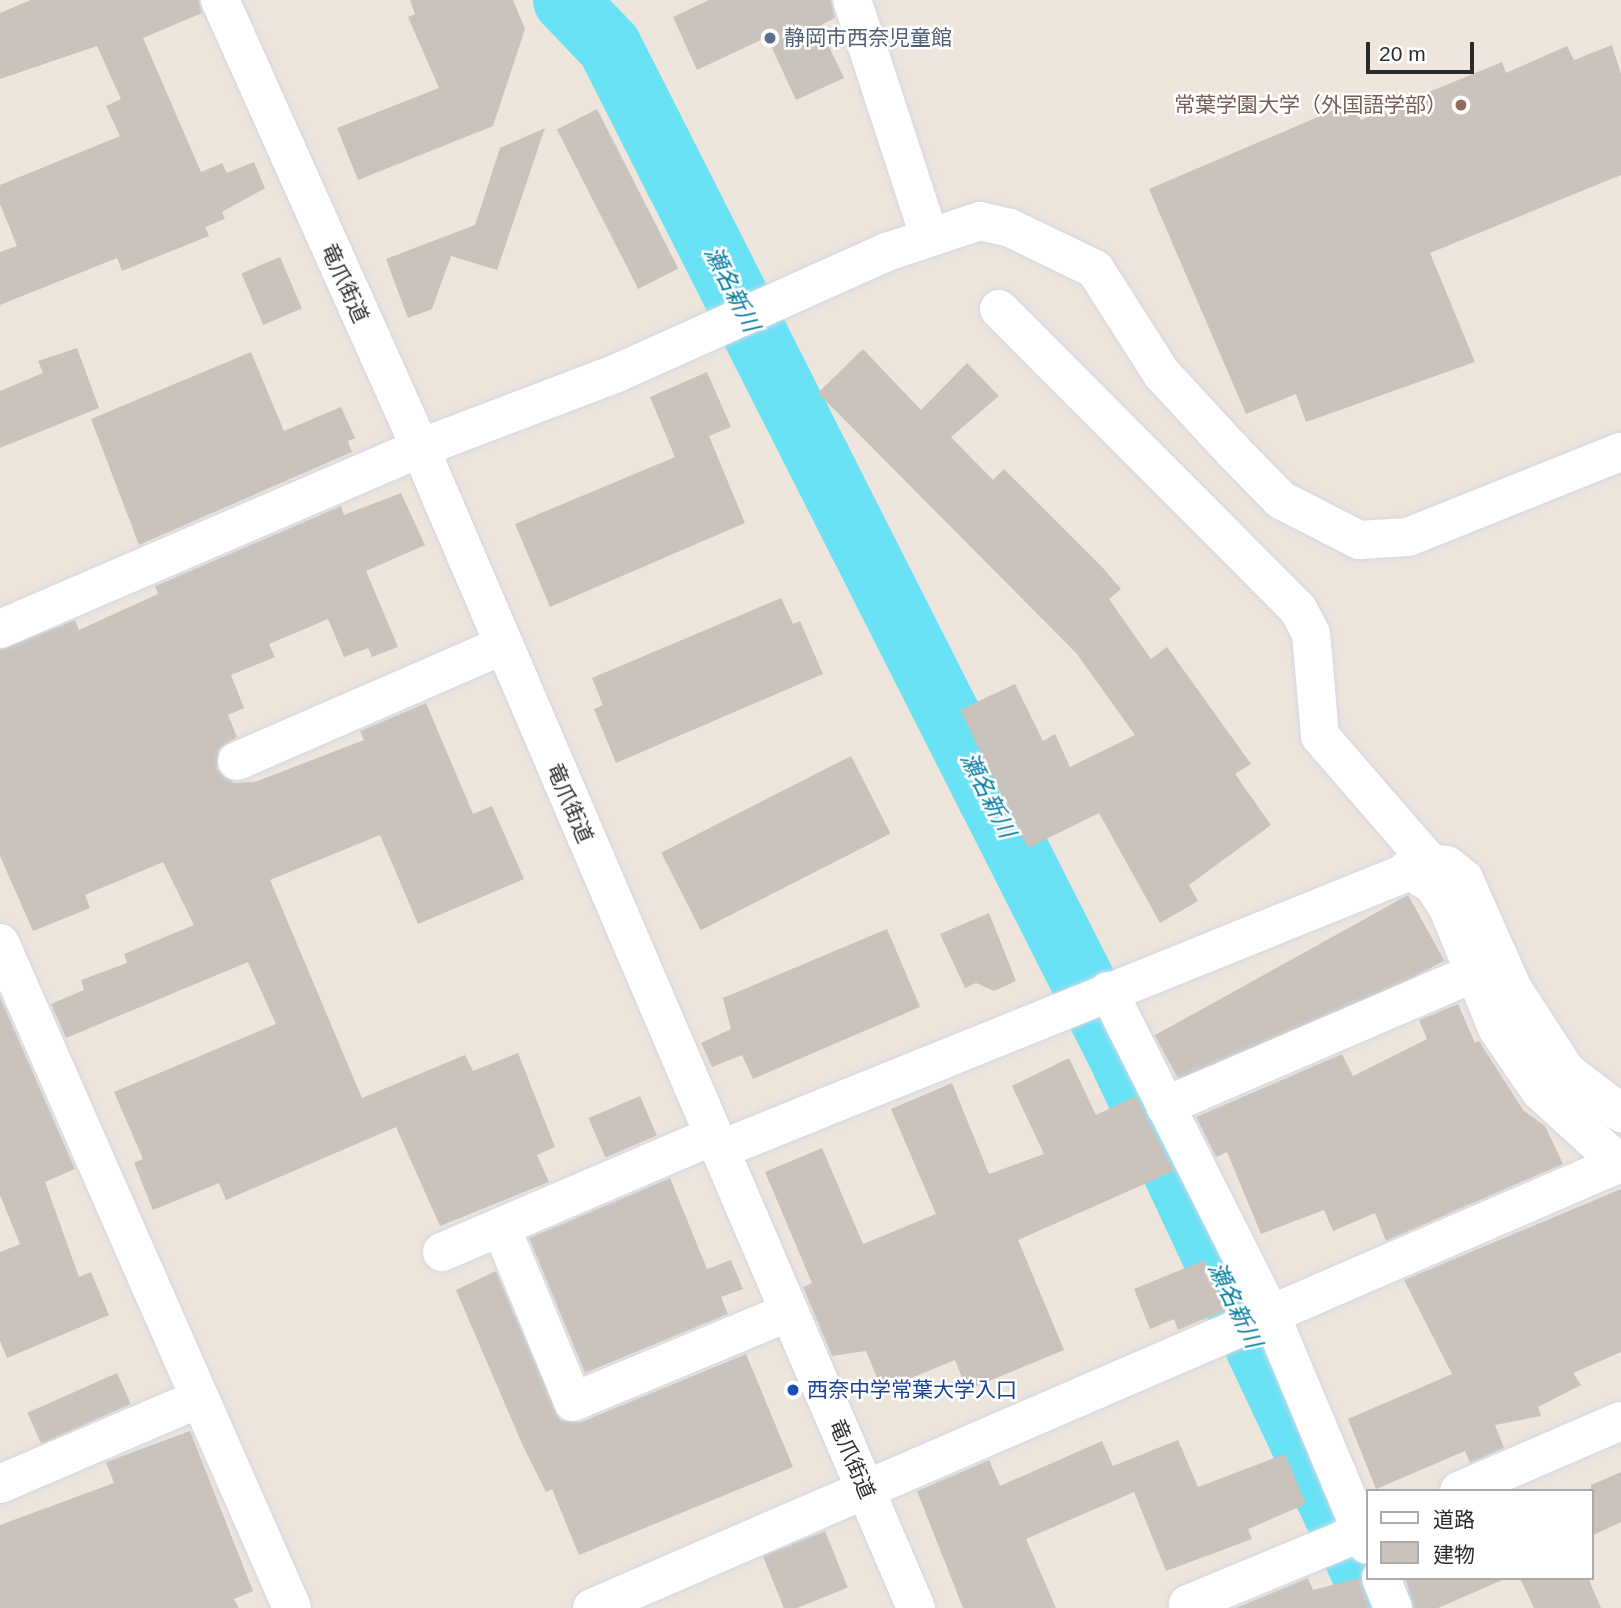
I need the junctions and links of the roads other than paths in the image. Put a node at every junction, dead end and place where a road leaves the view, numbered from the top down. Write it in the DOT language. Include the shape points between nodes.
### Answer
graph roads {
  1 [pos="220,0"];
  2 [pos="852,0"];
  3 [pos="929,236"];
  4 [pos="999,309"];
  5 [pos="420,448"];
  6 [pos="1621,452"];
  7 [pos="0,629"];
  8 [pos="502,646"];
  9 [pos="237,761"];
  10 [pos="1419,866"];
  11 [pos="0,943"];
  12 [pos="1472,974"];
  13 [pos="1108,991"];
  14 [pos="1166,1106"];
  15 [pos="1621,1113"];
  16 [pos="716,1143"];
  17 [pos="1619,1164"];
  18 [pos="501,1227"];
  19 [pos="442,1252"];
  20 [pos="789,1312"];
  21 [pos="1270,1313"];
  22 [pos="198,1399"];
  23 [pos="1621,1421"];
  24 [pos="0,1484"];
  25 [pos="864,1488"];
  26 [pos="1464,1489"];
  27 [pos="1365,1536"];
  28 [pos="1382,1580"];
  29 [pos="1188,1604"];
  30 [pos="292,1608"];
  31 [pos="592,1608"];
  32 [pos="916,1608"];
  33 [pos="1393,1608"];
  1 -- 5 [label="street, 竜爪街道"];
  2 -- 3 [label="street"];
  3 -- 5 [label="street" via="615,374"];
  3 -- 6 [label="street" via="980,221 1010,228 1095,269 1162,374 1234,452 1281,500 1359,540 1408,537"];
  4 -- 10 [label="street" via="1298,608 1311,633 1320,736"];
  5 -- 7 [label="street"];
  5 -- 8 [label="street, 竜爪街道"];
  8 -- 9 [label="street"];
  8 -- 16 [label="street, 竜爪街道"];
  10 -- 12 [label="street" via="1448,908"];
  10 -- 13 [label="street"];
  10 -- 15 [label="street" via="1447,865 1464,879 1513,989 1567,1072"];
  11 -- 22 [label="street"];
  12 -- 14 [label="street"];
  12 -- 17 [label="street" via="1497,1028 1541,1091"];
  13 -- 14 [label="street"];
  13 -- 16 [label="street"];
  14 -- 21 [label="street"];
  16 -- 18 [label="street"];
  16 -- 20 [label="street, 竜爪街道"];
  17 -- 21 [label="street"];
  18 -- 19 [label="street"];
  18 -- 20 [label="street" via="573,1402"];
  20 -- 25 [label="street, 竜爪街道"];
  21 -- 25 [label="street"];
  21 -- 27 [label="street"];
  22 -- 24 [label="street"];
  22 -- 30 [label="street"];
  23 -- 26 [label="street"];
  25 -- 31 [label="street"];
  25 -- 32 [label="street, 竜爪街道"];
  27 -- 29 [label="street"];
  28 -- 33 [label="street"];
}
